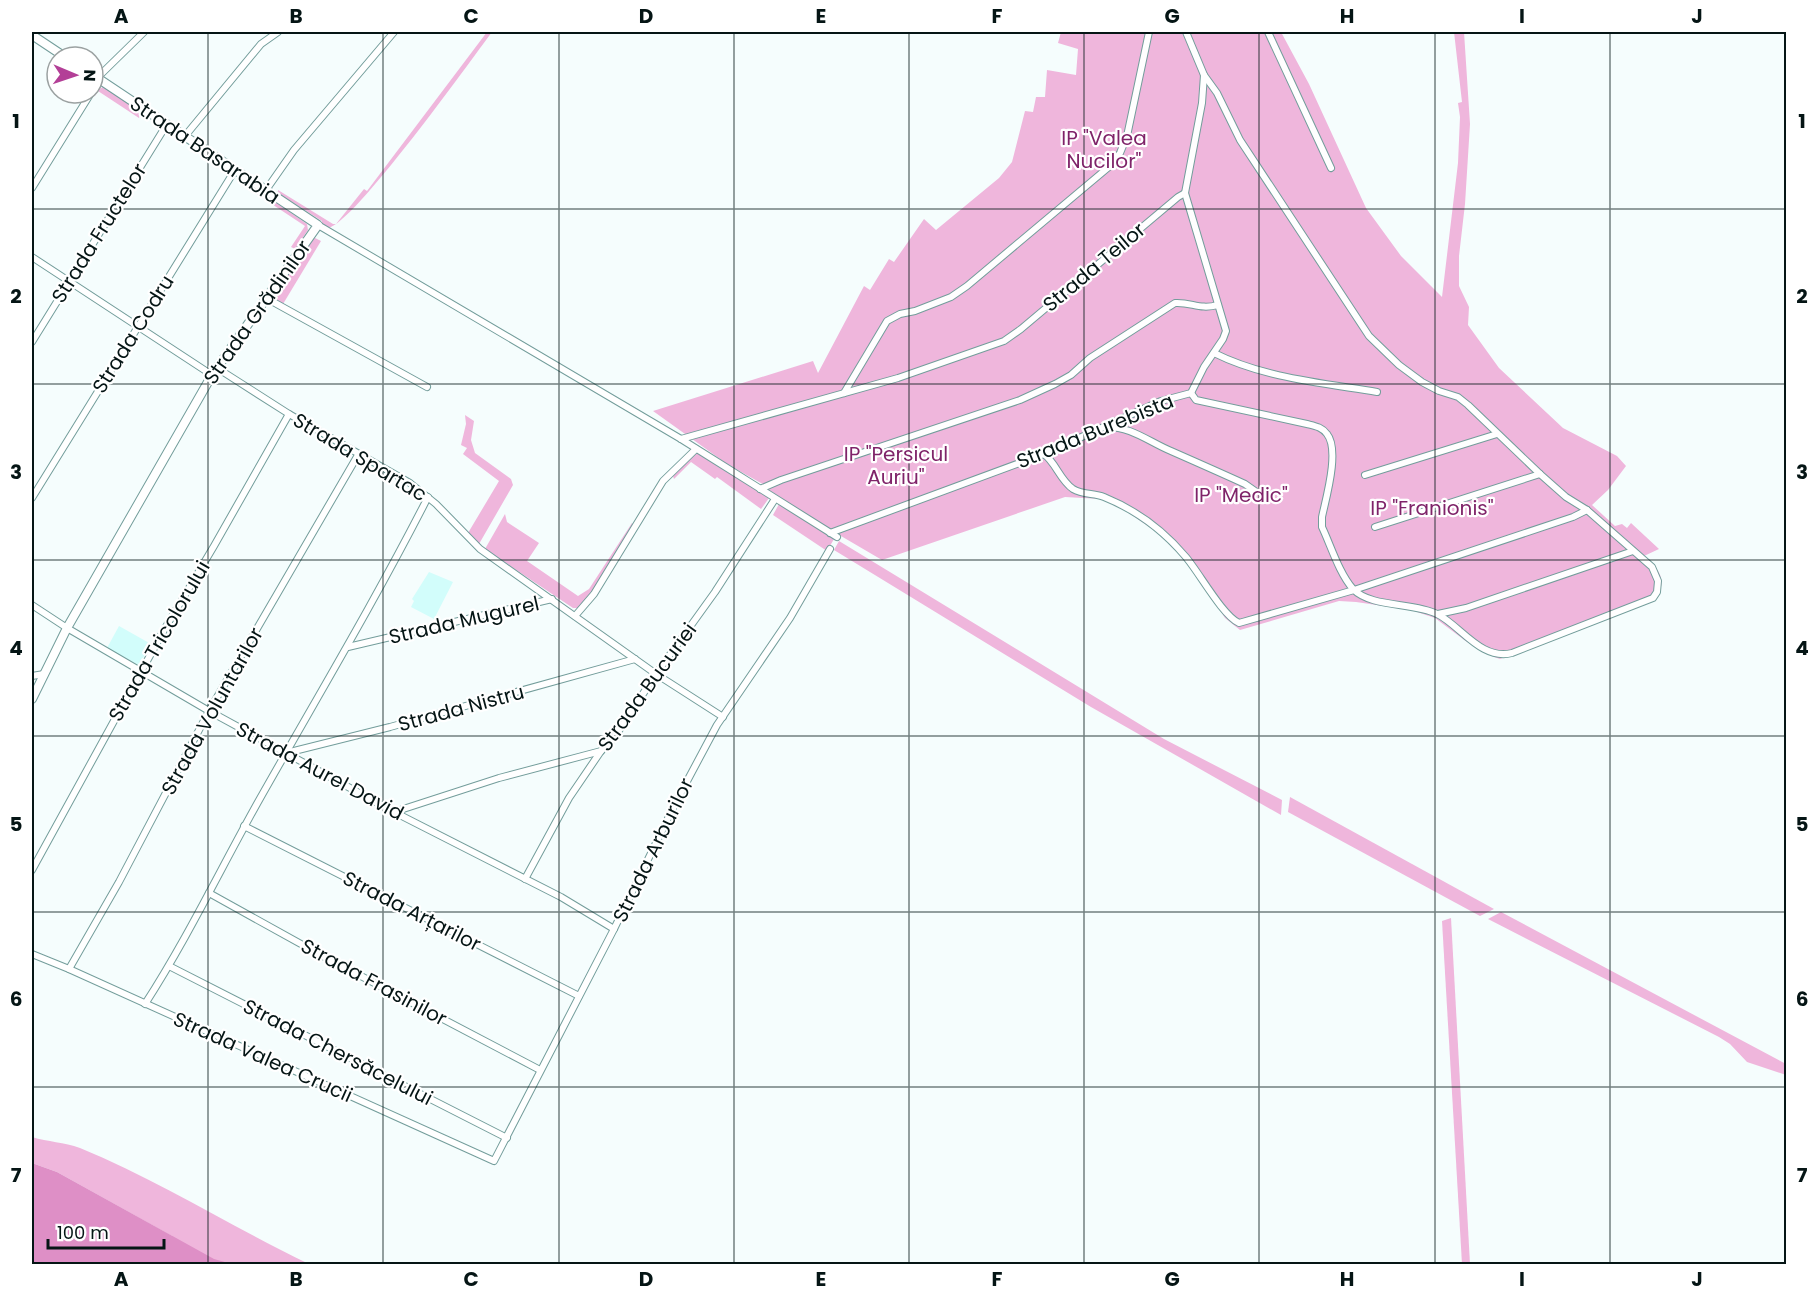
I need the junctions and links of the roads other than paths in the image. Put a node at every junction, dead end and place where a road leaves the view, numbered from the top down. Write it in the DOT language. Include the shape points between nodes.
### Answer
graph roads {
  1 [pos="144,32"];
  2 [pos="278,32"];
  3 [pos="393,32"];
  4 [pos="1149,32"];
  5 [pos="1186,32"];
  6 [pos="1268,32"];
  7 [pos="32,35"];
  8 [pos="47,45"];
  9 [pos="105,68"];
  10 [pos="1204,75"];
  11 [pos="105,84"];
  12 [pos="83,105"];
  13 [pos="167,124"];
  14 [pos="185,136"];
  15 [pos="1330,168"];
  16 [pos="235,170"];
  17 [pos="32,188"];
  18 [pos="266,190"];
  19 [pos="1185,193"];
  20 [pos="318,225"];
  21 [pos="32,256"];
  22 [pos="69,281"];
  23 [pos="266,298"];
  24 [pos="1218,305"];
  25 [pos="138,325"];
  26 [pos="32,342"];
  27 [pos="1214,352"];
  28 [pos="218,368"];
  29 [pos="212,375"];
  30 [pos="427,387"];
  31 [pos="1377,392"];
  32 [pos="844,393"];
  33 [pos="1191,393"];
  34 [pos="289,414"];
  35 [pos="1125,416"];
  36 [pos="1101,428"];
  37 [pos="1126,429"];
  38 [pos="1497,434"];
  39 [pos="681,440"];
  40 [pos="696,448"];
  41 [pos="358,454"];
  42 [pos="1044,454"];
  43 [pos="1540,474"];
  44 [pos="1365,475"];
  45 [pos="760,489"];
  46 [pos="1255,491"];
  47 [pos="428,497"];
  48 [pos="32,498"];
  49 [pos="775,499"];
  50 [pos="1587,510"];
  51 [pos="1375,527"];
  52 [pos="830,532"];
  53 [pos="837,537"];
  54 [pos="830,549"];
  55 [pos="1633,551"];
  56 [pos="1354,590"];
  57 [pos="552,599"];
  58 [pos="32,605"];
  59 [pos="1438,614"];
  60 [pos="575,616"];
  61 [pos="67,628"];
  62 [pos="348,647"];
  63 [pos="635,659"];
  64 [pos="141,671"];
  65 [pos="44,674"];
  66 [pos="656,674"];
  67 [pos="32,676"];
  68 [pos="32,699"];
  69 [pos="209,711"];
  70 [pos="723,717"];
  71 [pos="601,751"];
  72 [pos="286,753"];
  73 [pos="394,812"];
  74 [pos="244,826"];
  75 [pos="32,870"];
  76 [pos="525,879"];
  77 [pos="209,893"];
  78 [pos="614,928"];
  79 [pos="32,954"];
  80 [pos="169,966"];
  81 [pos="69,969"];
  82 [pos="579,996"];
  83 [pos="145,1004"];
  84 [pos="540,1070"];
  85 [pos="507,1138"];
  86 [pos="494,1161"];
  1 -- 9 [label="street"];
  2 -- 14 [label="street" via="261,44"];
  3 -- 18 [label="street" via="294,150"];
  4 -- 32 [label="street" via="1126,136 1110,166 967,286 951,297 887,321"];
  5 -- 10 [label="street"];
  6 -- 15 [label="street"];
  7 -- 8 [label="street"];
  10 -- 19 [label="street"];
  10 -- 38 [label="street" via="1240,140 1369,336 1422,382 1458,397"];
  11 -- 13 [label="street, Strada Basarabia"];
  12 -- 17 [label="street"];
  13 -- 14 [label="street, Strada Basarabia"];
  13 -- 22 [label="street, Strada Fructelor"];
  14 -- 16 [label="street, Strada Basarabia"];
  16 -- 18 [label="street, Strada Basarabia"];
  16 -- 25 [label="street, Strada Codru"];
  18 -- 20 [label="street, Strada Basarabia"];
  19 -- 24 [label="street, Strada Burebista"];
  19 -- 32 [label="street, Strada Teilor" via="1012,337 930,368"];
  20 -- 23 [label="street, Strada Grădinilor"];
  20 -- 39 [label="street, Strada Grădinilor"];
  21 -- 22 [label="street"];
  22 -- 25 [label="street"];
  22 -- 26 [label="street, Strada Fructelor"];
  23 -- 28 [label="street, Strada Grădinilor"];
  23 -- 30 [label="street"];
  24 -- 27 [label="street, Strada Burebista" via="1226,331"];
  24 -- 45 [label="street" via="1203,308 1175,303 1090,358 1071,375 1020,400"];
  25 -- 29 [label="street"];
  25 -- 48 [label="street, Strada Codru"];
  27 -- 31 [label="street" via="1269,373"];
  27 -- 33 [label="street, Strada Burebista"];
  28 -- 29 [label="street, Strada Grădinilor"];
  28 -- 34 [label="street, Strada Spartac"];
  29 -- 61 [label="street, Strada Grădinilor"];
  32 -- 39 [label="street, Strada Teilor"];
  33 -- 35 [label="street, Strada Burebista"];
  33 -- 56 [label="street" via="1196,400 1307,424 1327,433 1333,454 1322,527"];
  34 -- 41 [label="street, Strada Spartac"];
  34 -- 64 [label="street, Strada Tricolorului"];
  35 -- 36 [label="street, Strada Burebista"];
  35 -- 37 [label="street"];
  36 -- 37 [label="street"];
  36 -- 42 [label="street, Strada Burebista"];
  37 -- 46 [label="street"];
  38 -- 43 [label="street"];
  38 -- 44 [label="street"];
  39 -- 40 [label="street, Strada Grădinilor"];
  40 -- 45 [label="street, Strada Grădinilor"];
  40 -- 60 [label="street" via="663,481 594,594"];
  41 -- 47 [label="street, Strada Spartac"];
  41 -- 69 [label="street, Strada Voluntarilor"];
  42 -- 52 [label="street, Strada Burebista"];
  42 -- 56 [label="street" via="1076,491 1119,503 1156,527 1185,556 1237,623"];
  43 -- 50 [label="street"];
  43 -- 51 [label="street"];
  45 -- 49 [label="street, Strada Grădinilor"];
  47 -- 57 [label="street, Strada Spartac" via="480,549"];
  47 -- 62 [label="street"];
  49 -- 52 [label="street, Strada Grădinilor"];
  49 -- 66 [label="street, Strada Bucuriei"];
  50 -- 55 [label="street"];
  50 -- 56 [label="street" via="1573,518"];
  52 -- 53 [label="street, Strada Grădinilor"];
  54 -- 70 [label="street, Strada Arburilor" via="790,618"];
  55 -- 59 [label="street"];
  55 -- 59 [label="street" via="1657,574 1658,587 1653,598 1512,653 1494,654"];
  56 -- 59 [label="street" via="1370,599"];
  57 -- 60 [label="street, Strada Mugurel"];
  57 -- 62 [label="street, Strada Mugurel"];
  58 -- 61 [label="street, Strada Aurel David"];
  60 -- 63 [label="street, Strada Mugurel"];
  61 -- 64 [label="street, Strada Aurel David"];
  61 -- 65 [label="street, Strada Grădinilor"];
  62 -- 72 [label="street"];
  63 -- 66 [label="street, Strada Mugurel"];
  63 -- 72 [label="street, Strada Nistru"];
  64 -- 69 [label="street, Strada Aurel David"];
  64 -- 75 [label="street, Strada Tricolorului"];
  65 -- 67 [label="street"];
  65 -- 68 [label="street, Strada Grădinilor"];
  66 -- 70 [label="street, Strada Mugurel"];
  66 -- 71 [label="street, Strada Bucuriei" via="615,738"];
  69 -- 72 [label="street, Strada Aurel David"];
  69 -- 81 [label="street, Strada Voluntarilor"];
  70 -- 78 [label="street, Strada Arburilor"];
  71 -- 73 [label="street"];
  71 -- 76 [label="street, Strada Bucuriei" via="569,798"];
  72 -- 73 [label="street, Strada Aurel David"];
  72 -- 74 [label="street"];
  73 -- 76 [label="street, Strada Aurel David"];
  74 -- 77 [label="street"];
  74 -- 82 [label="street, Strada Arțarilor"];
  76 -- 78 [label="street, Strada Aurel David"];
  77 -- 80 [label="street"];
  77 -- 84 [label="street, Strada Frasinilor"];
  78 -- 82 [label="street, Strada Arburilor"];
  79 -- 81 [label="street, Strada Valea Crucii"];
  80 -- 83 [label="street"];
  80 -- 85 [label="street, Strada Chersăcelului"];
  81 -- 83 [label="street, Strada Valea Crucii"];
  82 -- 84 [label="street, Strada Arburilor"];
  83 -- 86 [label="street, Strada Valea Crucii"];
  84 -- 85 [label="street, Strada Arburilor"];
  85 -- 86 [label="street, Strada Arburilor"];
}
